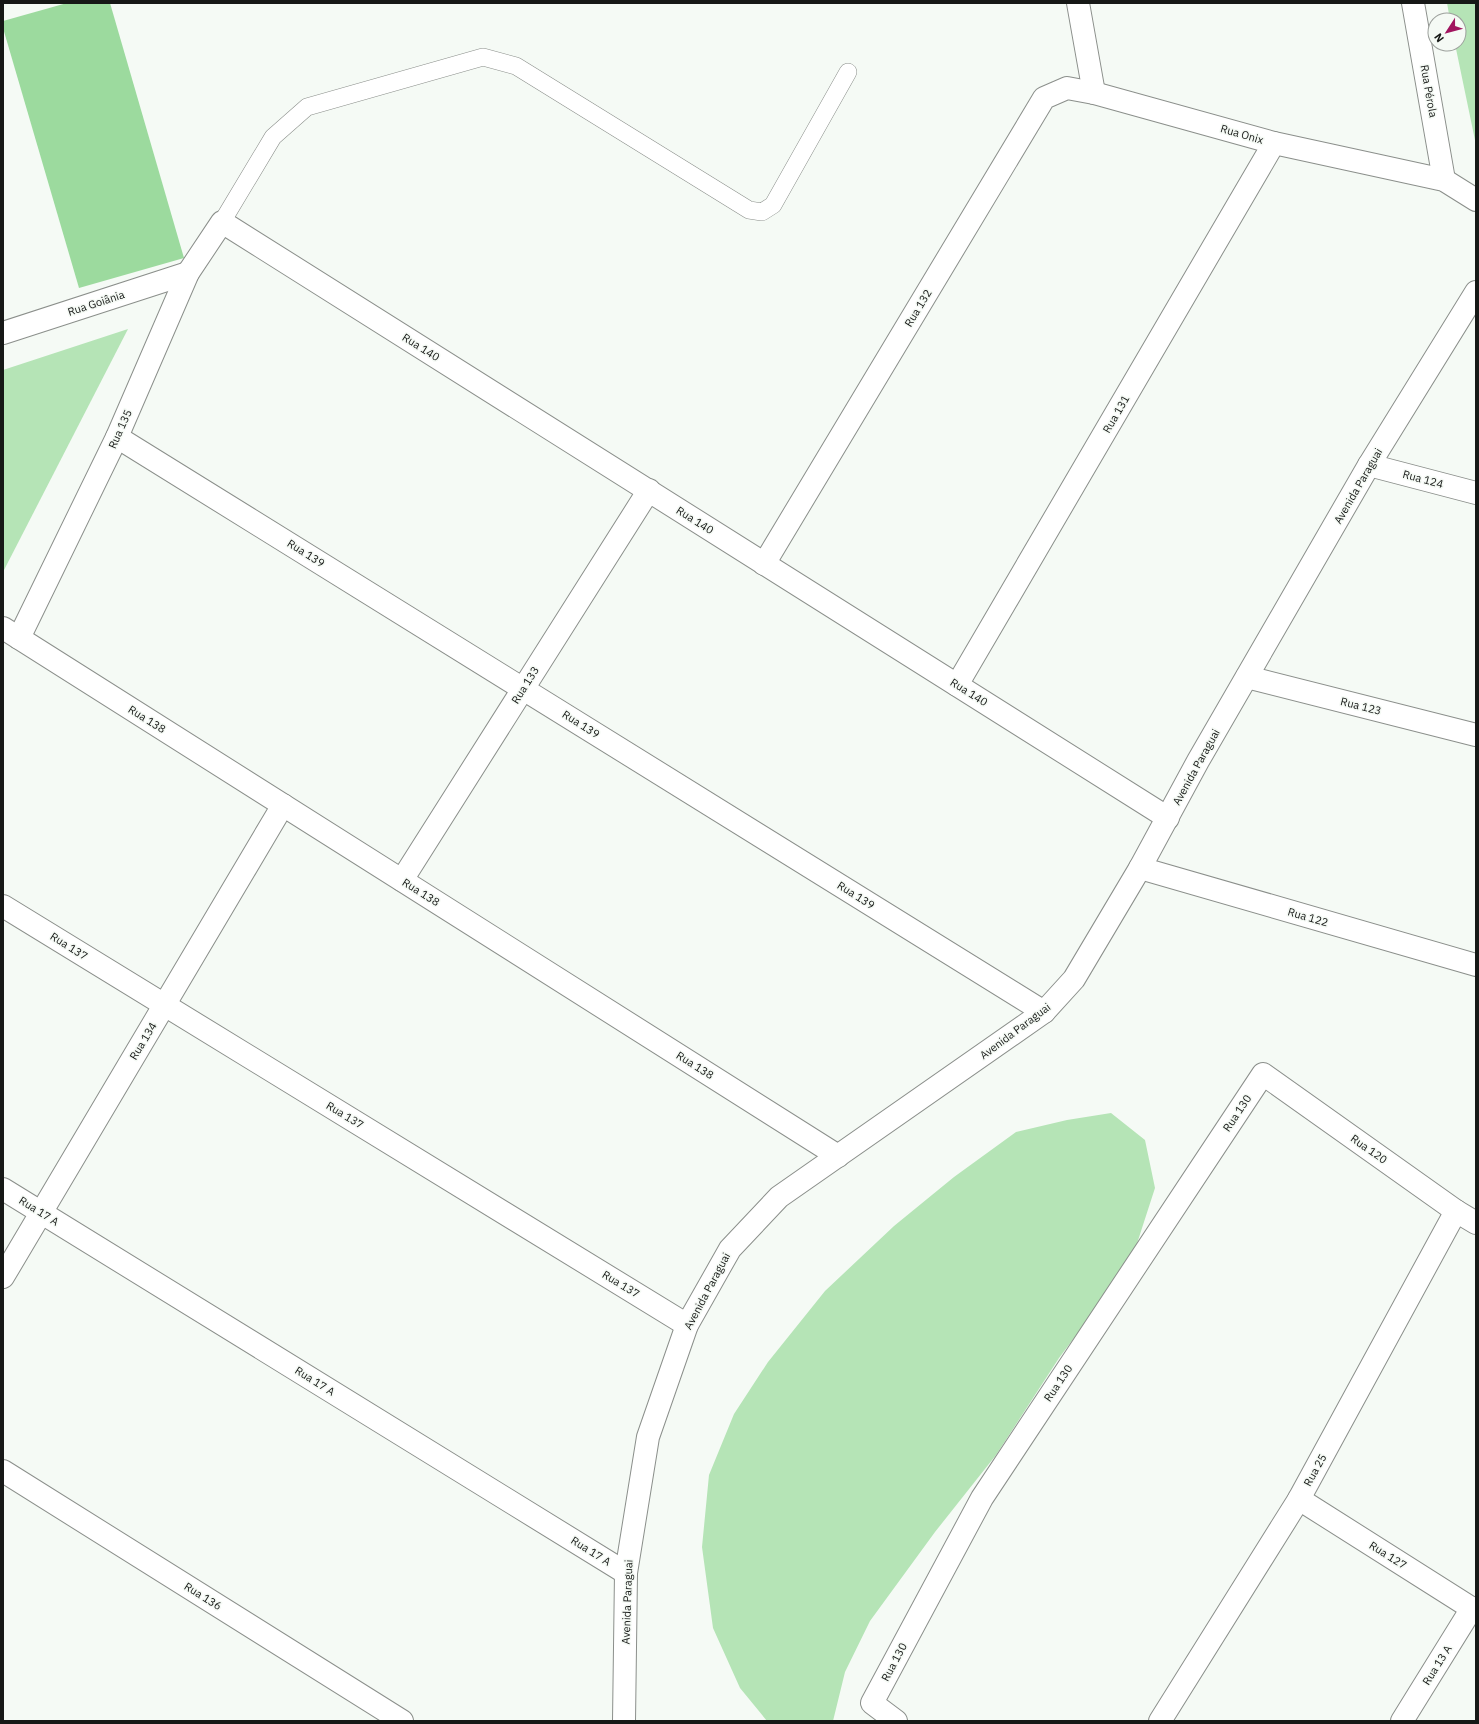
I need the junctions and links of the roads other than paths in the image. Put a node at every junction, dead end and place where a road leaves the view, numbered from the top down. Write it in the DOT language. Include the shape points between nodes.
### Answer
graph roads {
  1 [pos="1078,3"];
  2 [pos="1413,3"];
  3 [pos="848,72"];
  4 [pos="1094,93"];
  5 [pos="1274,143"];
  6 [pos="1444,180"];
  7 [pos="1476,200"];
  8 [pos="222,222"];
  9 [pos="188,273"];
  10 [pos="1476,292"];
  11 [pos="3,333"];
  12 [pos="118,437"];
  13 [pos="1369,465"];
  14 [pos="649,490"];
  15 [pos="1476,493"];
  16 [pos="764,564"];
  17 [pos="11,633"];
  18 [pos="1247,677"];
  19 [pos="957,685"];
  20 [pos="524,688"];
  21 [pos="1476,735"];
  22 [pos="283,805"];
  23 [pos="1168,818"];
  24 [pos="1140,868"];
  25 [pos="402,880"];
  26 [pos="3,906"];
  27 [pos="1476,965"];
  28 [pos="164,1005"];
  29 [pos="1044,1012"];
  30 [pos="1263,1074"];
  31 [pos="838,1156"];
  32 [pos="3,1189"];
  33 [pos="1456,1211"];
  34 [pos="41,1213"];
  35 [pos="1476,1223"];
  36 [pos="3,1277"];
  37 [pos="687,1324"];
  38 [pos="3,1471"];
  39 [pos="1299,1499"];
  40 [pos="626,1572"];
  41 [pos="1474,1609"];
  42 [pos="402,1721"];
  43 [pos="624,1721"];
  44 [pos="896,1721"];
  45 [pos="1160,1721"];
  46 [pos="1402,1721"];
  1 -- 4 [label="street"];
  2 -- 6 [label="street, Rua Pérola"];
  3 -- 8 [label="lane" via="773,205 762,212 749,210 516,66 483,57 307,107 273,137"];
  4 -- 5 [label="street, Rua Onix"];
  4 -- 16 [label="street, Rua 132" via="1067,88 1044,98"];
  5 -- 6 [label="street, Rua Onix"];
  5 -- 19 [label="street, Rua 131"];
  6 -- 7 [label="street, Rua Onix"];
  8 -- 9 [label="street, Rua 135"];
  8 -- 14 [label="street, Rua 140"];
  9 -- 11 [label="street, Rua Goiânia"];
  9 -- 12 [label="street, Rua 135"];
  10 -- 13 [label="street, Avenida Paraguai"];
  12 -- 17 [label="street, Rua 135"];
  12 -- 20 [label="street, Rua 139"];
  13 -- 15 [label="street, Rua 124"];
  13 -- 18 [label="street, Avenida Paraguai"];
  14 -- 16 [label="street, Rua 140"];
  14 -- 20 [label="street, Rua 133"];
  16 -- 19 [label="street, Rua 140"];
  17 -- 22 [label="street, Rua 138"];
  18 -- 21 [label="street, Rua 123"];
  18 -- 23 [label="street, Avenida Paraguai"];
  19 -- 23 [label="street, Rua 140"];
  20 -- 25 [label="street, Rua 133"];
  20 -- 29 [label="street, Rua 139"];
  22 -- 25 [label="street, Rua 138"];
  22 -- 28 [label="street, Rua 134"];
  23 -- 24 [label="street, Avenida Paraguai"];
  24 -- 27 [label="street, Rua 122"];
  24 -- 29 [label="street, Avenida Paraguai" via="1074,979"];
  25 -- 31 [label="street, Rua 138"];
  26 -- 28 [label="street, Rua 137"];
  28 -- 34 [label="street, Rua 134"];
  28 -- 37 [label="street, Rua 137"];
  29 -- 31 [label="street, Avenida Paraguai"];
  30 -- 33 [label="street, Rua 120"];
  30 -- 44 [label="street, Rua 130" via="982,1498 872,1703"];
  31 -- 37 [label="street, Avenida Paraguai" via="779,1198 730,1249"];
  32 -- 34 [label="street, Rua 17 A"];
  33 -- 35 [label="street, Rua 120"];
  33 -- 39 [label="street, Rua 25"];
  34 -- 36 [label="street, Rua 134"];
  34 -- 40 [label="street, Rua 17 A"];
  37 -- 40 [label="street, Avenida Paraguai" via="648,1437"];
  38 -- 42 [label="street, Rua 136"];
  39 -- 41 [label="street, Rua 127"];
  39 -- 45 [label="street, Rua 25"];
  40 -- 43 [label="street, Avenida Paraguai"];
  41 -- 46 [label="street, Rua 13 A"];
}
